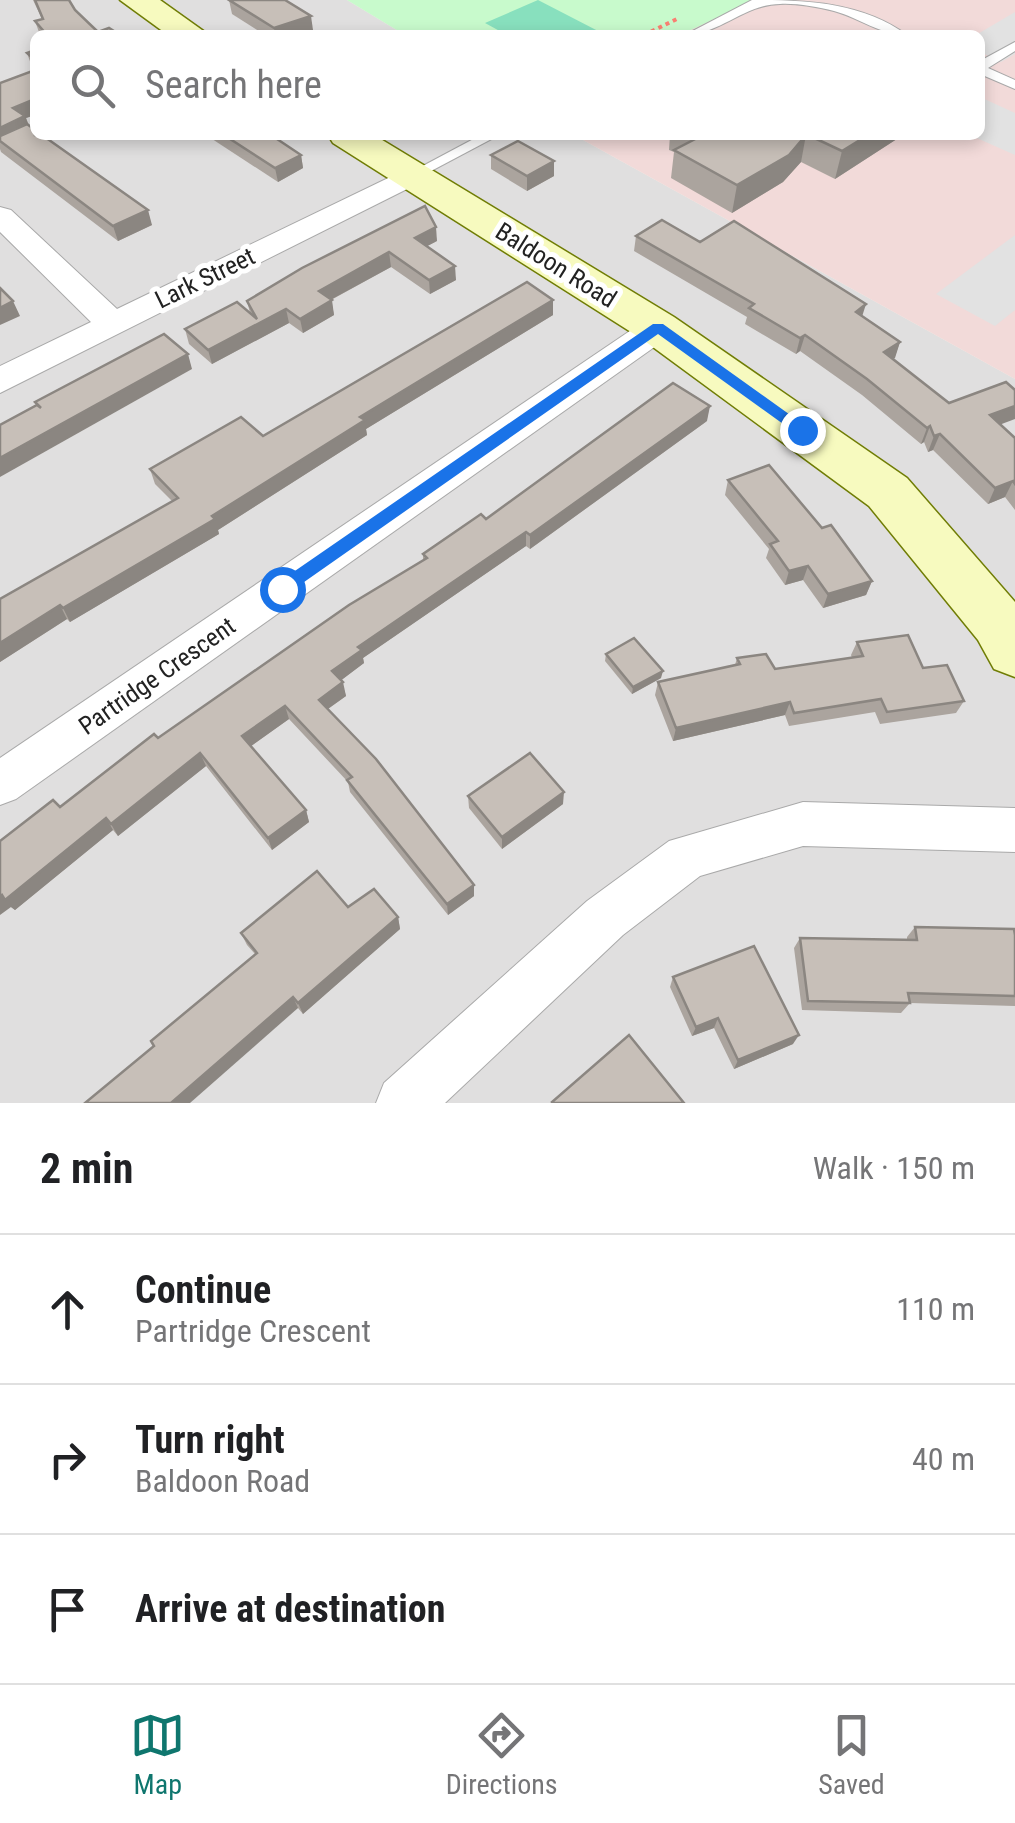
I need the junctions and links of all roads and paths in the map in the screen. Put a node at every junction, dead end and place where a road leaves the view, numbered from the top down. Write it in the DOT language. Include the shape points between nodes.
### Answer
graph roads {
  1 [pos="137,0"];
  2 [pos="783,0"];
  3 [pos="184,30"];
  4 [pos="701,30"];
  5 [pos="889,30"];
  6 [pos="1015,46"];
  7 [pos="985,65"];
  8 [pos="985,70"];
  9 [pos="1015,84"];
  10 [pos="355,140"];
  11 [pos="482,140"];
  12 [pos="411,176"];
  13 [pos="0,216"];
  14 [pos="111,325"];
  15 [pos="658,328"];
  16 [pos="0,381"];
  17 [pos="1015,652"];
  18 [pos="0,784"];
  19 [pos="1015,830"];
  20 [pos="404,1103"];
  1 -- 3 [label="street"];
  2 -- 4 [label="lane" via="760,1"];
  2 -- 5 [label="lane" via="838,8"];
  6 -- 7 [label="lane"];
  8 -- 9 [label="lane"];
  10 -- 12 [label="street, Baldoon Road"];
  11 -- 12 [label="lane"];
  12 -- 14 [label="street, Lark Street"];
  12 -- 15 [label="street, Baldoon Road"];
  13 -- 14 [label="street"];
  14 -- 16 [label="street, Lark Street"];
  15 -- 17 [label="street, Baldoon Road" via="888,492"];
  15 -- 18 [label="street, Partridge Crescent"];
  19 -- 20 [label="street" via="803,824 686,856 605,918"];
}
